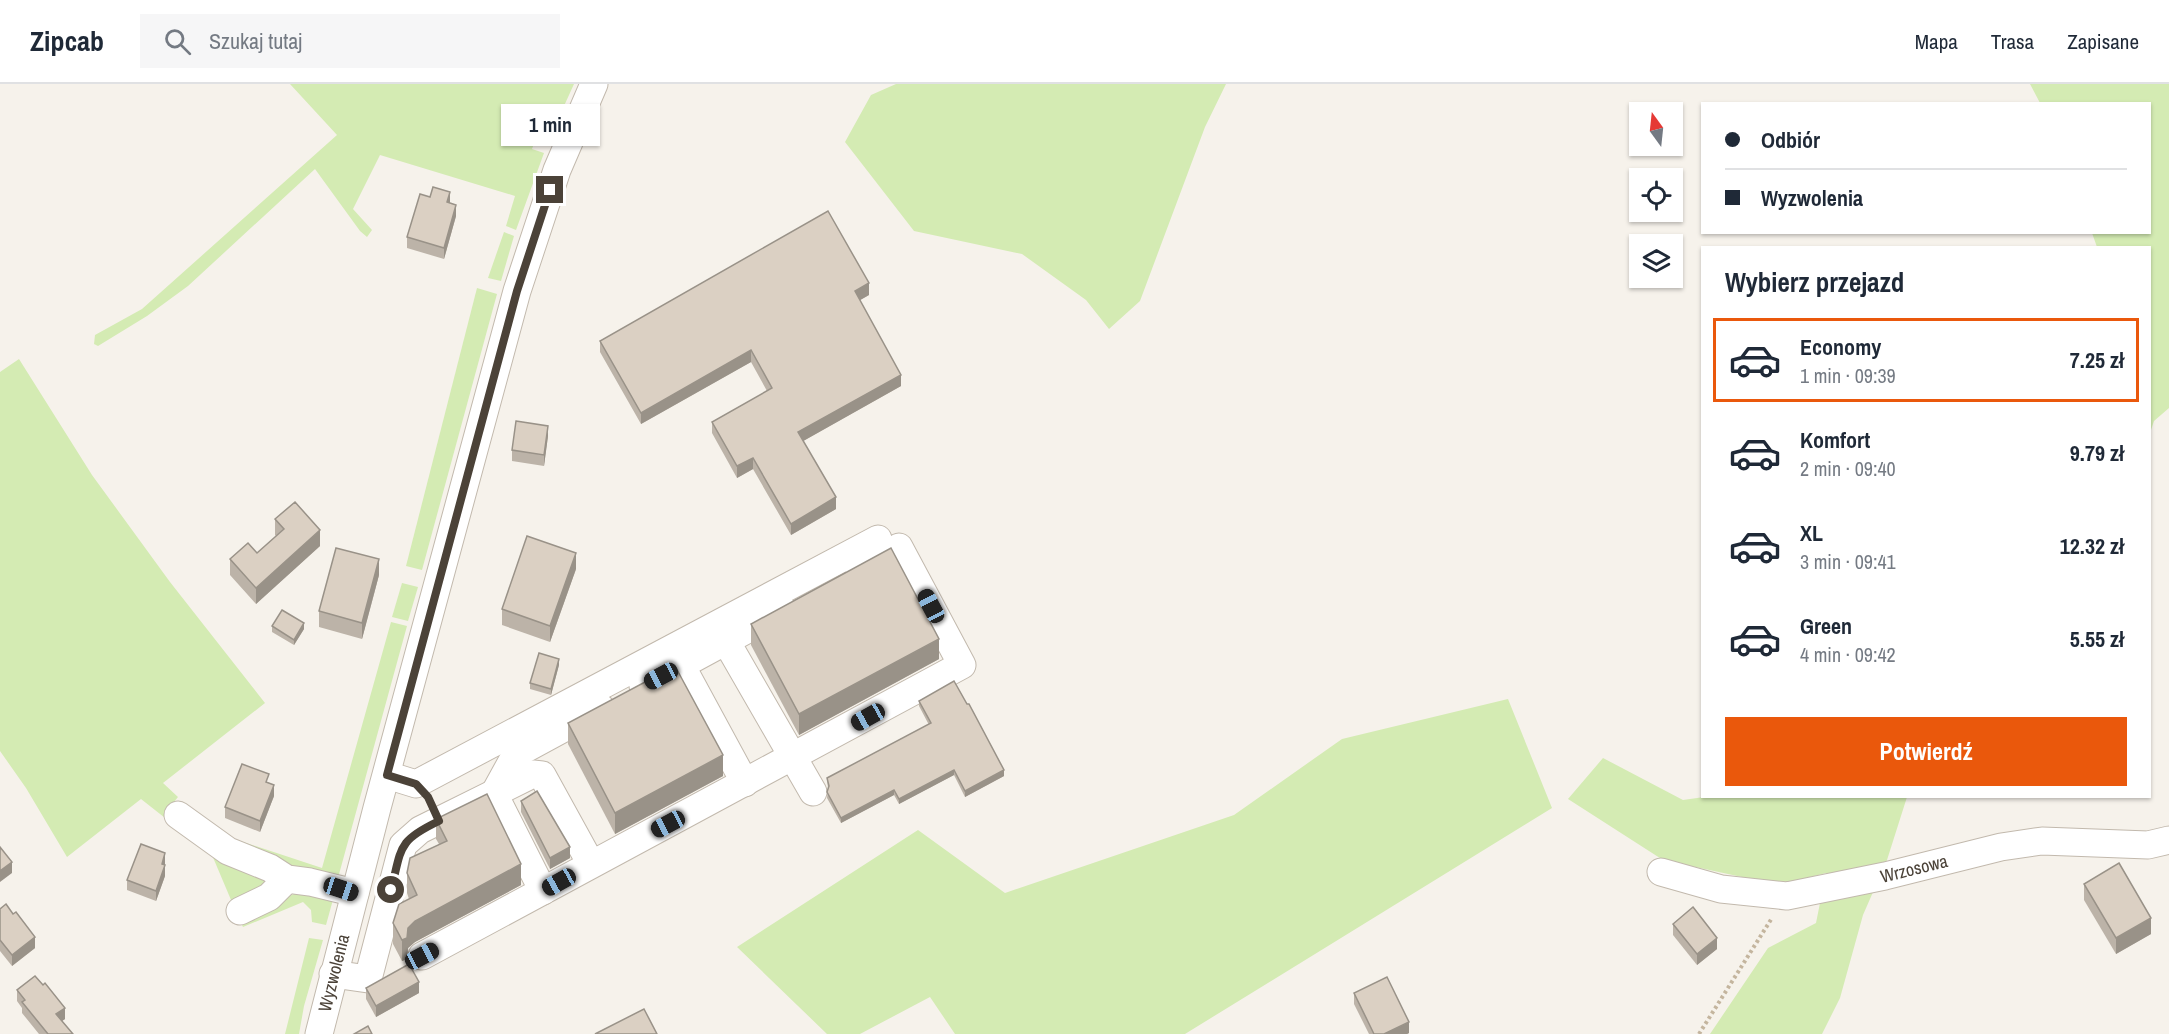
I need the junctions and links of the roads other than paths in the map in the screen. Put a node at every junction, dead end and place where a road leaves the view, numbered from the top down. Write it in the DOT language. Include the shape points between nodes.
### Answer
graph roads {
  1 [pos="594,84"];
  2 [pos="896,529"];
  3 [pos="726,641"];
  4 [pos="681,665"];
  5 [pos="793,758"];
  6 [pos="387,775"];
  7 [pos="745,783"];
  8 [pos="416,784"];
  9 [pos="813,792"];
  10 [pos="494,794"];
  11 [pos="178,815"];
  12 [pos="439,821"];
  13 [pos="2169,840"];
  14 [pos="591,864"];
  15 [pos="1661,872"];
  16 [pos="287,879"];
  17 [pos="543,891"];
  18 [pos="355,893"];
  19 [pos="240,911"];
  20 [pos="422,956"];
  21 [pos="333,974"];
  22 [pos="319,1034"];
  1 -- 6 [label="street, Wyzwolenia" via="557,170 530,247"];
  2 -- 8 [label="street"];
  3 -- 4 [label="street"];
  3 -- 5 [label="street"];
  3 -- 5 [label="street" via="899,547 962,665"];
  4 -- 7 [label="street"];
  4 -- 10 [label="street" via="516,754"];
  5 -- 7 [label="street"];
  5 -- 9 [label="street"];
  6 -- 8 [label="street"];
  6 -- 18 [label="street, Wyzwolenia"];
  7 -- 14 [label="street"];
  8 -- 12 [label="street" via="428,797"];
  10 -- 12 [label="street"];
  10 -- 14 [label="street" via="533,774 543,776"];
  10 -- 17 [label="street"];
  11 -- 16 [label="street" via="228,851"];
  12 -- 21 [label="street" via="420,830 403,845 368,979"];
  13 -- 15 [label="street, Wrzosowa" via="2148,845 2042,841 2001,847 1787,896 1721,889"];
  14 -- 17 [label="street"];
  16 -- 18 [label="street"];
  16 -- 19 [label="street" via="269,897"];
  17 -- 20 [label="street"];
  18 -- 21 [label="street, Wyzwolenia"];
  21 -- 22 [label="street, Wyzwolenia"];
}
